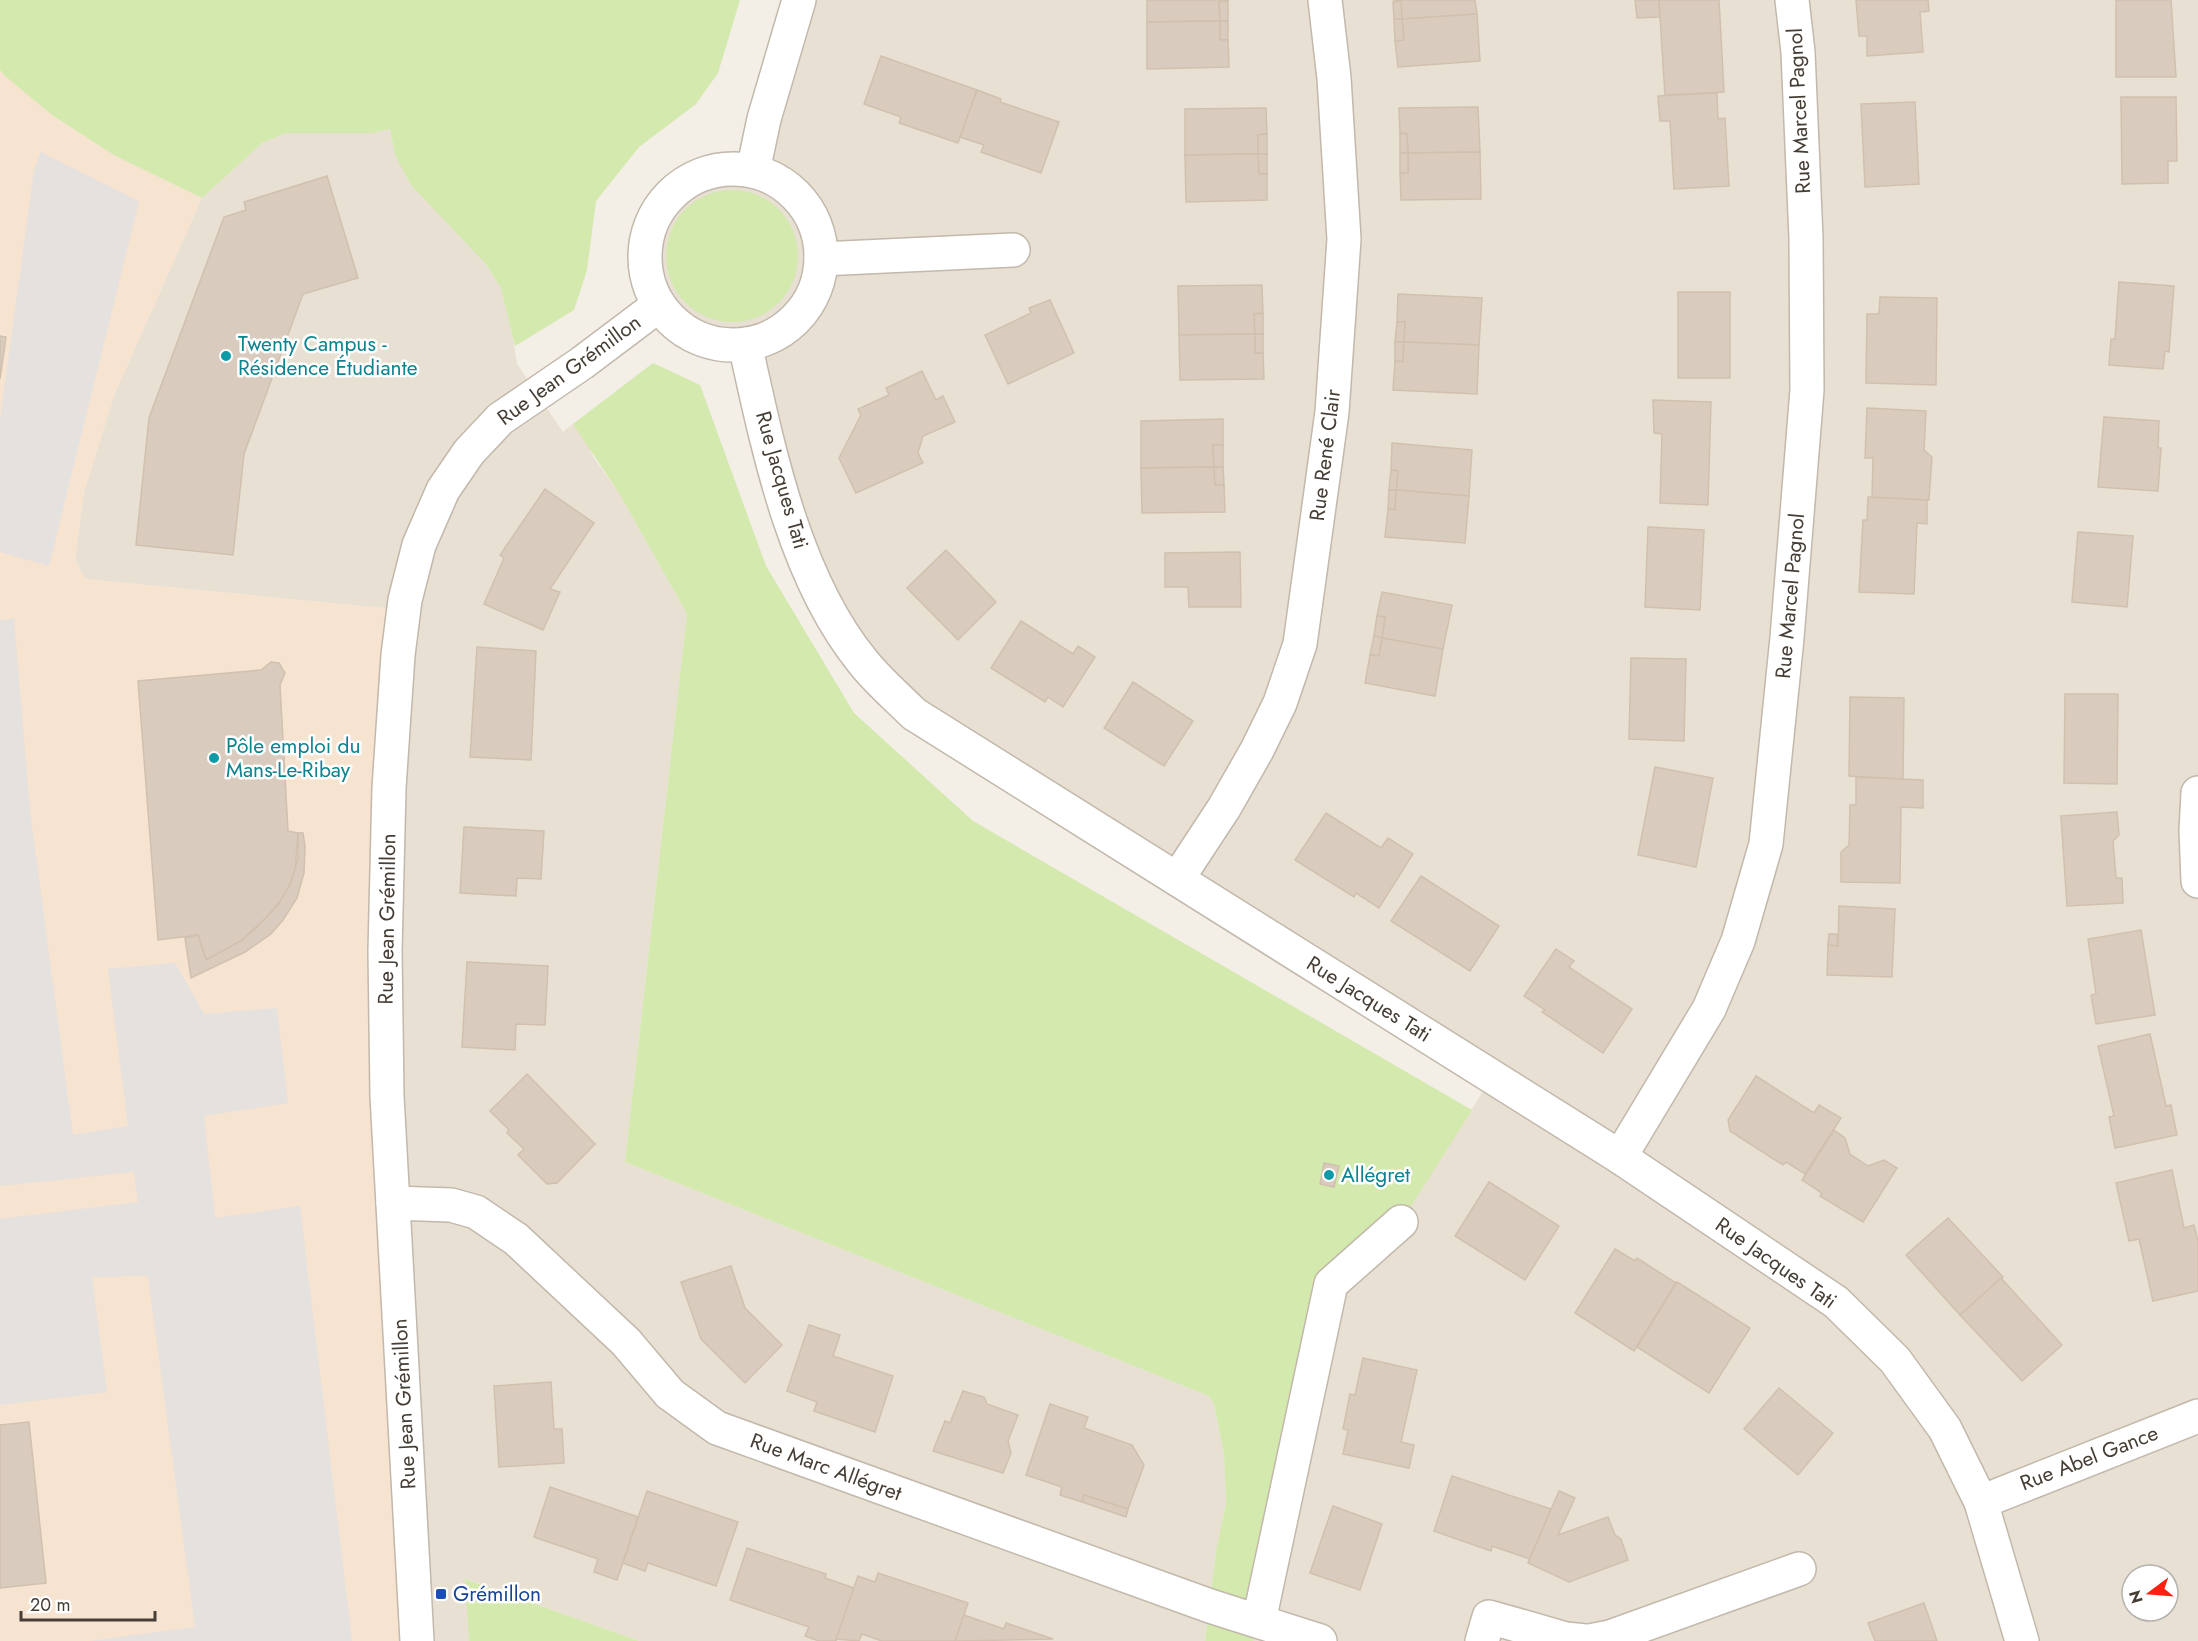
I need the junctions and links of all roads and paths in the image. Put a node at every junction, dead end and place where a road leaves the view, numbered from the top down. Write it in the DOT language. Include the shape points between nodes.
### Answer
graph roads {
  1 [pos="800,0"];
  2 [pos="1325,0"];
  3 [pos="1792,0"];
  4 [pos="753,171"];
  5 [pos="1012,250"];
  6 [pos="821,259"];
  7 [pos="659,304"];
  8 [pos="745,344"];
  9 [pos="2198,793"];
  10 [pos="1178,878"];
  11 [pos="2198,881"];
  12 [pos="1620,1157"];
  13 [pos="393,1203"];
  14 [pos="1401,1222"];
  15 [pos="2198,1416"];
  16 [pos="1981,1502"];
  17 [pos="1799,1569"];
  18 [pos="1259,1621"];
  19 [pos="417,1641"];
  20 [pos="1320,1641"];
  21 [pos="1482,1641"];
  22 [pos="1585,1641"];
  23 [pos="1590,1641"];
  24 [pos="2022,1641"];
  1 -- 4 [label="street" via="769,98"];
  2 -- 10 [label="street, Rue René Clair" via="1344,239 1332,412 1300,644 1280,703 1257,750"];
  3 -- 12 [label="street, Rue Marcel Pagnol" via="1806,226 1807,390 1766,844 1738,941 1709,1009"];
  4 -- 6 [label="street" via="783,184 806,208 816,227"];
  4 -- 7 [label="street" via="707,172 677,189 661,206 650,226 645,249 646,272"];
  5 -- 6 [label="street"];
  6 -- 8 [label="street" via="815,289 798,315 774,335"];
  7 -- 8 [label="street" via="673,322 701,339"];
  7 -- 13 [label="street, Rue Jean Grémillon" via="500,419 469,452 443,490 419,545 402,621 389,788 385,951"];
  8 -- 10 [label="street, Rue Jacques Tati" via="792,530 822,598 862,662 914,714"];
  9 -- 11 [label="street"];
  10 -- 12 [label="street, Rue Jacques Tati"];
  12 -- 16 [label="street, Rue Jacques Tati" via="1836,1302 1895,1360 1945,1429"];
  13 -- 18 [label="street, Rue Marc Allégret" via="451,1205 516,1239 626,1342 670,1394 717,1428"];
  13 -- 19 [label="street, Rue Jean Grémillon"];
  14 -- 18 [label="street" via="1330,1284"];
  15 -- 16 [label="street, Rue Abel Gance"];
  16 -- 24 [label="street, Rue Jacques Tati"];
  17 -- 23 [label="street"];
  18 -- 20 [label="street, Rue Marc Allégret"];
  21 -- 22 [label="street" via="1489,1617"];
}
